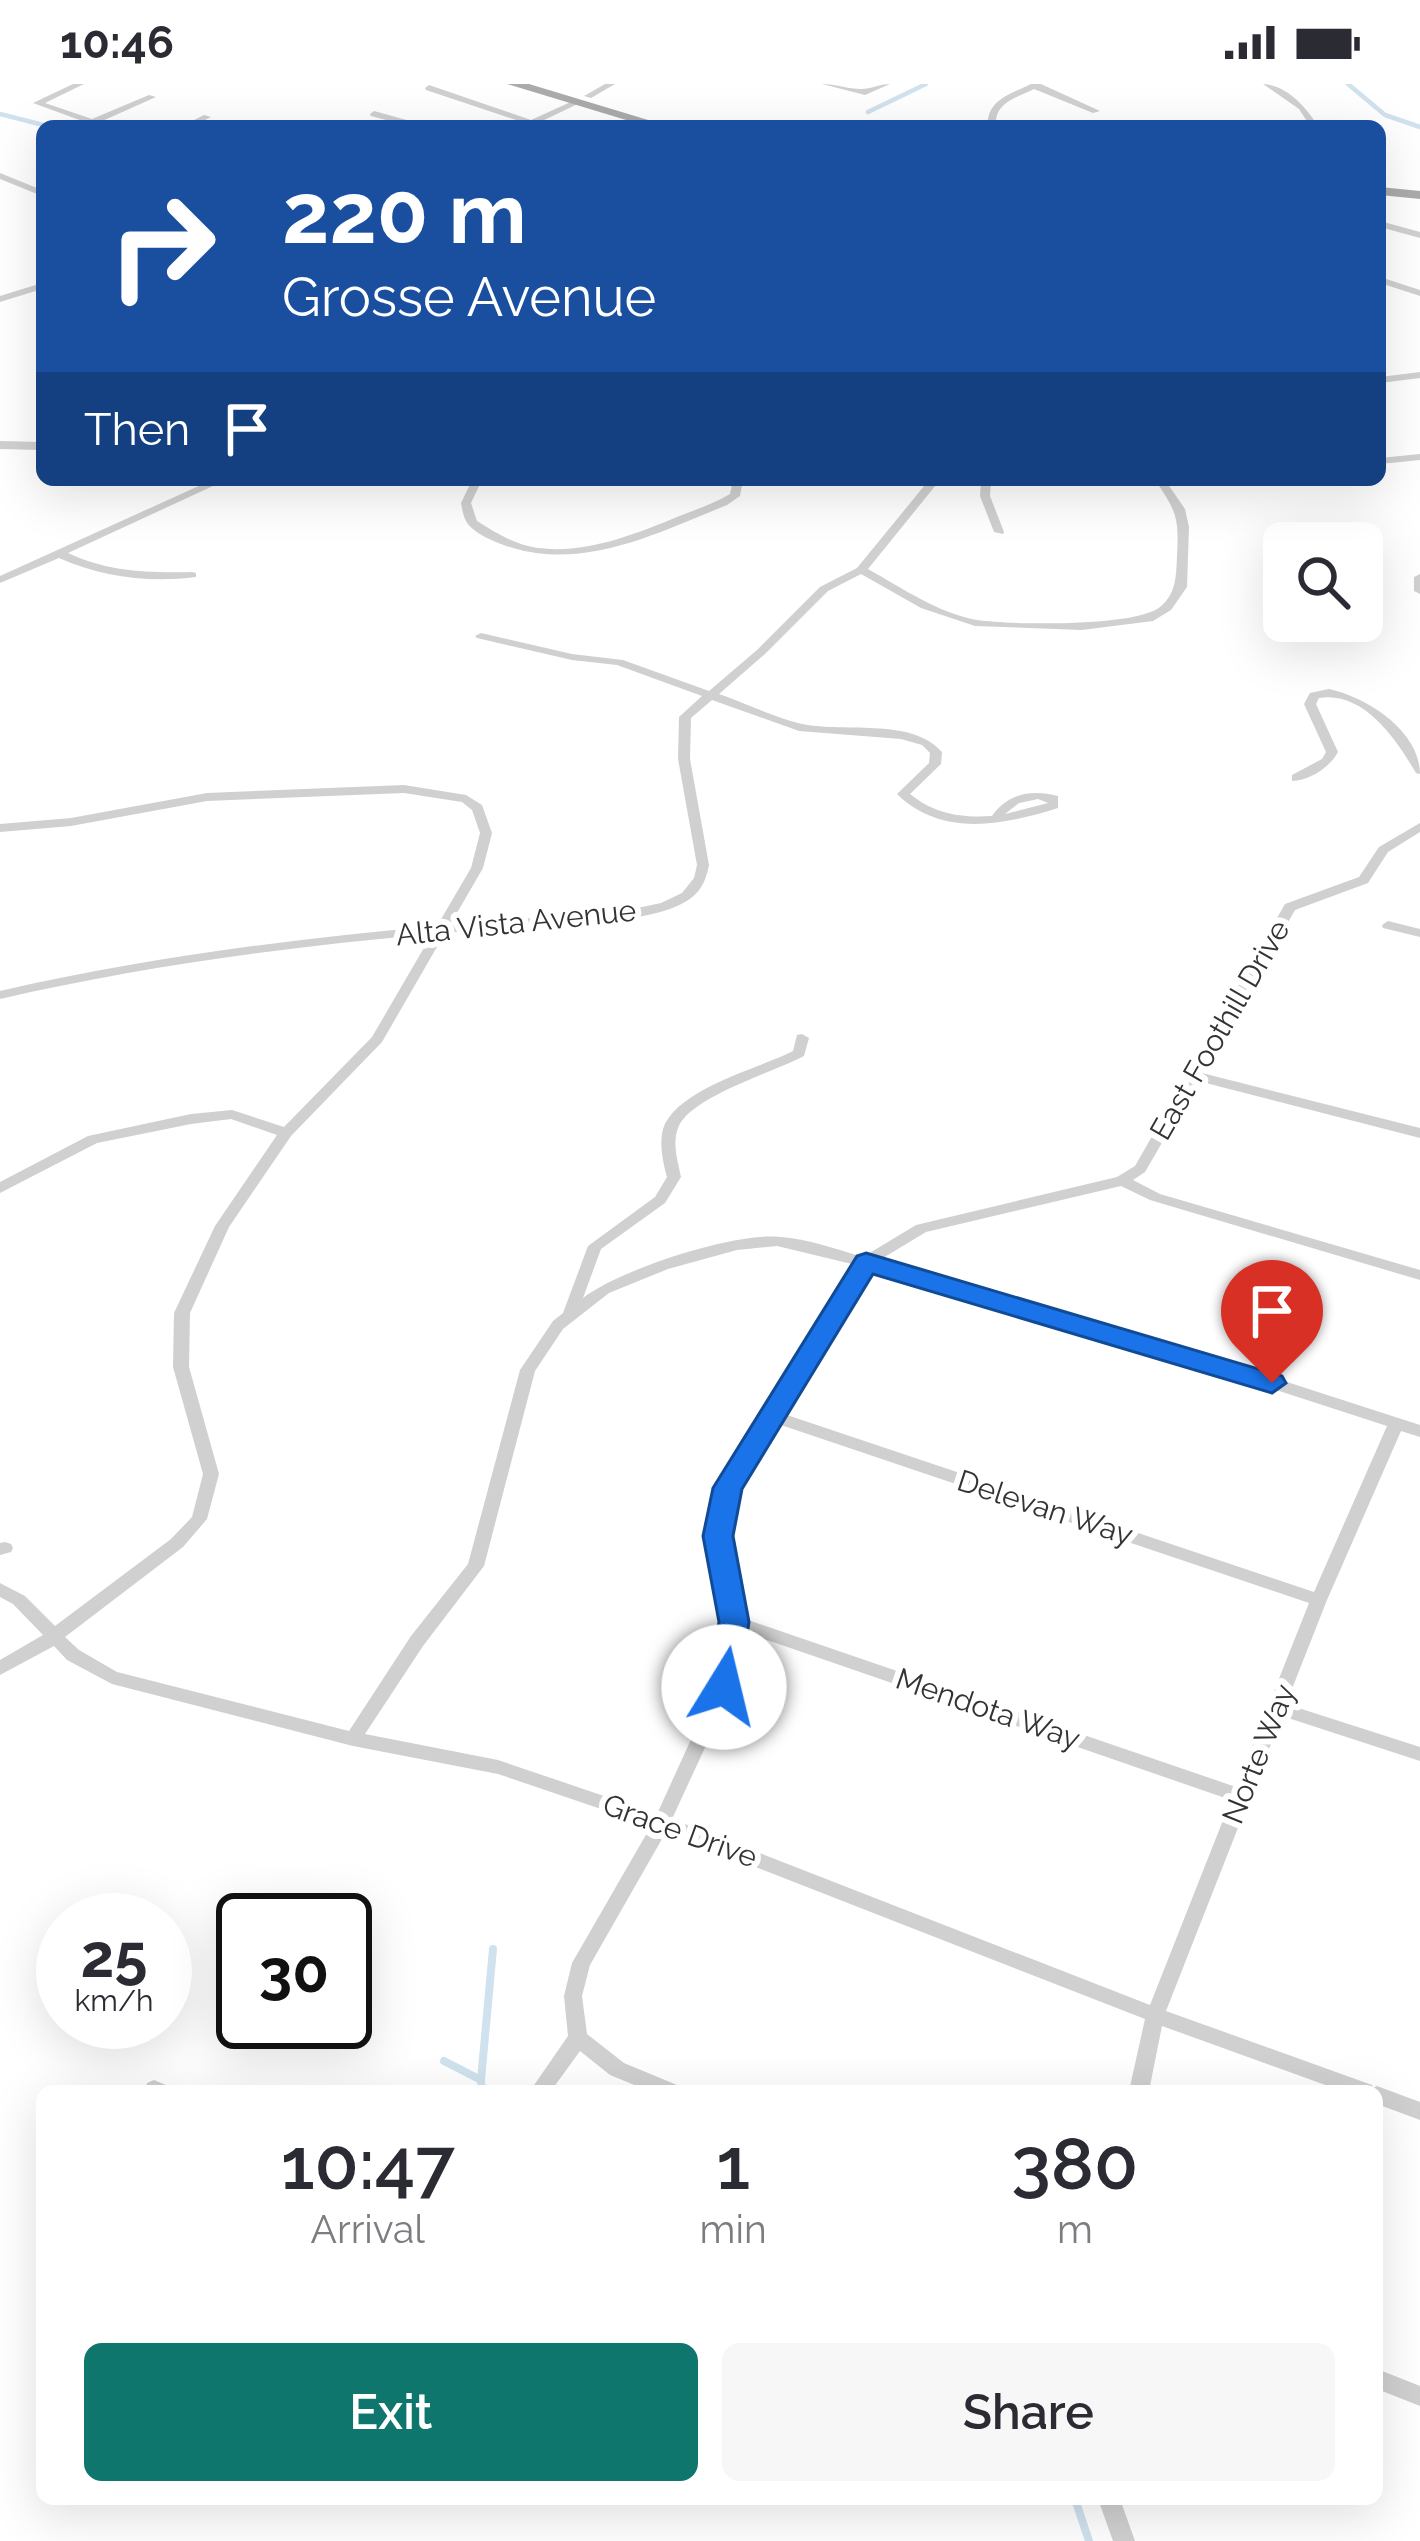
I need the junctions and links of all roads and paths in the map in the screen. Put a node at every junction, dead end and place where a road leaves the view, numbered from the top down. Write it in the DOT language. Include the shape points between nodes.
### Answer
graph roads {
  1 [pos="80,84"];
  2 [pos="514,84"];
  3 [pos="545,84"];
  4 [pos="611,84"];
  5 [pos="826,84"];
  6 [pos="886,84"];
  7 [pos="1267,84"];
  8 [pos="1035,85"];
  9 [pos="429,88"];
  10 [pos="152,97"];
  11 [pos="583,99"];
  12 [pos="1096,111"];
  13 [pos="374,114"];
  14 [pos="207,117"];
  15 [pos="86,120"];
  16 [pos="106,120"];
  17 [pos="200,120"];
  18 [pos="396,120"];
  19 [pos="522,120"];
  20 [pos="545,120"];
  21 [pos="654,120"];
  22 [pos="992,120"];
  23 [pos="1310,120"];
  24 [pos="0,176"];
  25 [pos="1386,188"];
  26 [pos="36,191"];
  27 [pos="1420,191"];
  28 [pos="1386,226"];
  29 [pos="1420,235"];
  30 [pos="1386,282"];
  31 [pos="36,288"];
  32 [pos="1420,293"];
  33 [pos="0,299"];
  34 [pos="1420,375"];
  35 [pos="1386,379"];
  36 [pos="0,445"];
  37 [pos="36,446"];
  38 [pos="1420,457"];
  39 [pos="1386,460"];
  40 [pos="208,486"];
  41 [pos="473,486"];
  42 [pos="736,486"];
  43 [pos="930,486"];
  44 [pos="986,486"];
  45 [pos="1164,486"];
  46 [pos="999,532"];
  47 [pos="60,554"];
  48 [pos="861,569"];
  49 [pos="192,575"];
  50 [pos="1420,578"];
  51 [pos="0,580"];
  52 [pos="1420,591"];
  53 [pos="482,636"];
  54 [pos="708,694"];
  55 [pos="1420,770"];
  56 [pos="1295,778"];
  57 [pos="998,816"];
  58 [pos="1420,826"];
  59 [pos="0,828"];
  60 [pos="1388,925"];
  61 [pos="442,931"];
  62 [pos="1420,933"];
  63 [pos="0,995"];
  64 [pos="802,1038"];
  65 [pos="1193,1075"];
  66 [pos="286,1133"];
  67 [pos="1420,1133"];
  68 [pos="1122,1181"];
  69 [pos="0,1188"];
  70 [pos="866,1262"];
  71 [pos="1420,1276"];
  72 [pos="568,1315"];
  73 [pos="771,1416"];
  74 [pos="1396,1424"];
  75 [pos="1420,1431"];
  76 [pos="0,1589"];
  77 [pos="1319,1600"];
  78 [pos="734,1622"];
  79 [pos="52,1638"];
  80 [pos="0,1668"];
  81 [pos="1278,1708"];
  82 [pos="353,1739"];
  83 [pos="1420,1754"];
  84 [pos="1241,1796"];
  85 [pos="662,1822"];
  86 [pos="1155,2015"];
  87 [pos="578,2038"];
  88 [pos="544,2085"];
  89 [pos="656,2085"];
  90 [pos="1139,2085"];
  91 [pos="1348,2085"];
  92 [pos="1383,2097"];
  93 [pos="1420,2111"];
  94 [pos="1383,2381"];
  95 [pos="1420,2396"];
  96 [pos="1111,2505"];
  97 [pos="1124,2541"];
  1 -- 15 [label="street" via="37,104"];
  2 -- 11 [label="main road"];
  3 -- 11 [label="main road"];
  4 -- 11 [label="street"];
  5 -- 6 [label="street" via="865,92"];
  7 -- 23 [label="street"];
  8 -- 12 [label="street"];
  8 -- 22 [label="street" via="998,104"];
  9 -- 19 [label="street"];
  10 -- 16 [label="street"];
  11 -- 20 [label="street"];
  11 -- 21 [label="main road"];
  13 -- 18 [label="street"];
  14 -- 17 [label="street"];
  24 -- 26 [label="street"];
  25 -- 27 [label="main road"];
  28 -- 29 [label="street"];
  30 -- 32 [label="street"];
  31 -- 33 [label="street"];
  34 -- 35 [label="street"];
  36 -- 37 [label="street"];
  38 -- 39 [label="street"];
  40 -- 47 [label="street"];
  41 -- 42 [label="street" via="472,523 505,545 557,556 590,552 723,503"];
  43 -- 48 [label="street, Alta Vista Avenue"];
  44 -- 46 [label="street"];
  45 -- 48 [label="street" via="1184,527 1181,587 1149,619 1082,627 975,622 926,606"];
  47 -- 49 [label="street" via="117,574"];
  47 -- 51 [label="street"];
  48 -- 54 [label="street, Alta Vista Avenue" via="824,589"];
  50 -- 52 [label="street"];
  53 -- 54 [label="street" via="620,662"];
  54 -- 57 [label="street" via="799,727 926,742 935,764 908,786 910,802 957,823"];
  54 -- 61 [label="street, Alta Vista Avenue" via="682,730 703,865 692,895 628,914"];
  55 -- 56 [label="street" via="1356,698 1339,690 1314,695 1310,704 1332,752"];
  58 -- 65 [label="street, East Foothill Drive" via="1383,850 1364,880 1290,907"];
  59 -- 61 [label="street" via="206,797 451,794 478,808 486,833 477,868"];
  60 -- 62 [label="street"];
  61 -- 63 [label="street, Alta Vista Avenue" via="156,960"];
  61 -- 66 [label="street" via="377,1039"];
  64 -- 72 [label="street" via="799,1053 674,1121 674,1177 659,1200 595,1246"];
  65 -- 67 [label="street"];
  65 -- 68 [label="street, East Foothill Drive" via="1141,1169"];
  66 -- 69 [label="street" via="232,1114 191,1119 93,1138"];
  66 -- 79 [label="street" via="222,1226 182,1313 182,1367 211,1474 199,1520"];
  68 -- 70 [label="street" via="921,1228"];
  68 -- 71 [label="street" via="1155,1198"];
  70 -- 72 [label="street" via="777,1241 737,1245 623,1281"];
  70 -- 73 [label="street"];
  70 -- 74 [label="street"];
  72 -- 82 [label="street" via="528,1370 476,1565"];
  73 -- 77 [label="street, Delevan Way"];
  73 -- 78 [label="street" via="727,1488 718,1536"];
  74 -- 75 [label="street"];
  74 -- 77 [label="street, Norte Way"];
  76 -- 79 [label="street, Grace Drive"];
  77 -- 81 [label="street, Norte Way"];
  78 -- 84 [label="street, Mendota Way"];
  78 -- 85 [label="street" via="724,1687"];
  79 -- 80 [label="street"];
  79 -- 82 [label="street, Grace Drive" via="112,1677"];
  81 -- 83 [label="street"];
  81 -- 84 [label="street, Norte Way"];
  82 -- 85 [label="street, Grace Drive" via="498,1767"];
  84 -- 86 [label="street, Norte Way"];
  85 -- 86 [label="street, Grace Drive"];
  85 -- 87 [label="street" via="581,1964 573,1996"];
  86 -- 90 [label="street, Norte Way"];
  86 -- 91 [label="street, Grace Drive"];
  87 -- 88 [label="street"];
  87 -- 89 [label="street" via="617,2069"];
  92 -- 93 [label="street"];
  94 -- 95 [label="street"];
  96 -- 97 [label="street"];
}
